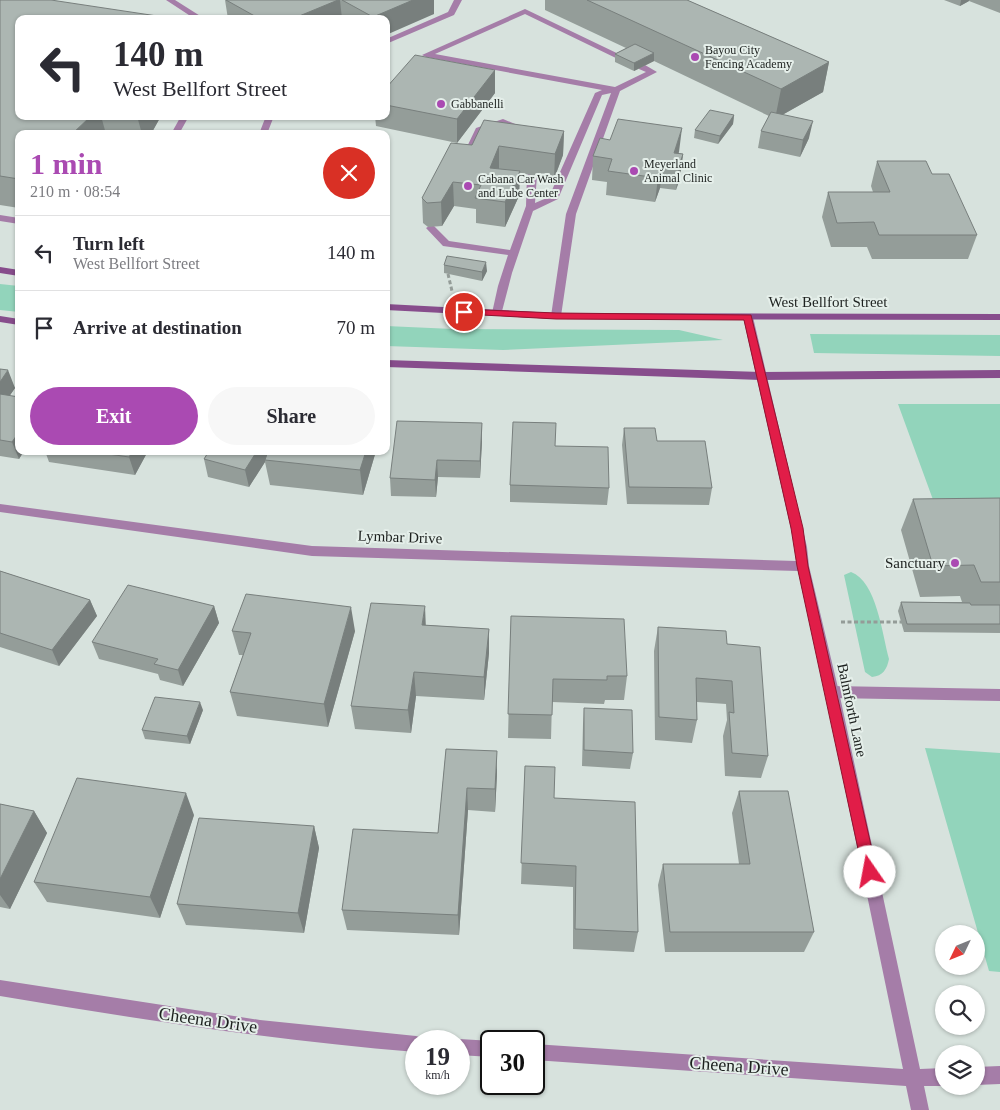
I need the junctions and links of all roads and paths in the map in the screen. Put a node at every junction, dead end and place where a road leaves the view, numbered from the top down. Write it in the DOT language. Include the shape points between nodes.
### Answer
graph roads {
  1 [pos="170,0"];
  2 [pos="458,0"];
  3 [pos="194,15"];
  4 [pos="390,40"];
  5 [pos="623,58"];
  6 [pos="642,67"];
  7 [pos="616,90"];
  8 [pos="529,131"];
  9 [pos="465,160"];
  10 [pos="532,175"];
  11 [pos="530,209"];
  12 [pos="0,218"];
  13 [pos="15,220"];
  14 [pos="431,228"];
  15 [pos="512,253"];
  16 [pos="0,270"];
  17 [pos="15,272"];
  18 [pos="448,274"];
  19 [pos="452,292"];
  20 [pos="390,307"];
  21 [pos="497,313"];
  22 [pos="556,316"];
  23 [pos="748,317"];
  24 [pos="1000,317"];
  25 [pos="0,319"];
  26 [pos="15,321"];
  27 [pos="390,364"];
  28 [pos="1000,374"];
  29 [pos="761,376"];
  30 [pos="0,508"];
  31 [pos="803,566"];
  32 [pos="816,622"];
  33 [pos="913,622"];
  34 [pos="832,692"];
  35 [pos="1000,695"];
  36 [pos="0,988"];
  37 [pos="405,1043"];
  38 [pos="545,1053"];
  39 [pos="1000,1075"];
  40 [pos="985,1076"];
  41 [pos="935,1077"];
  42 [pos="913,1078"];
  43 [pos="920,1110"];
  1 -- 3 [label="street"];
  2 -- 4 [label="street" via="451,13"];
  5 -- 7 [label="street" via="525,11 426,55"];
  6 -- 7 [label="street" via="653,72"];
  7 -- 11 [label="street" via="599,93 553,199"];
  7 -- 22 [label="street" via="607,123 571,214"];
  8 -- 9 [label="street" via="503,122 479,130"];
  10 -- 11 [label="street"];
  11 -- 15 [label="street"];
  12 -- 13 [label="street"];
  14 -- 15 [label="street" via="446,244"];
  15 -- 21 [label="street"];
  16 -- 17 [label="main road"];
  18 -- 19 [label="path"];
  20 -- 21 [label="main road, West Bellfort Street"];
  21 -- 22 [label="main road, West Bellfort Street"];
  22 -- 23 [label="main road, West Bellfort Street"];
  23 -- 24 [label="main road, West Bellfort Street"];
  23 -- 29 [label="street, Balmforth Lane"];
  25 -- 26 [label="main road"];
  27 -- 29 [label="main road"];
  28 -- 29 [label="main road"];
  29 -- 31 [label="street, Balmforth Lane" via="768,396"];
  30 -- 31 [label="street, Lymbar Drive" via="312,551"];
  31 -- 32 [label="street, Balmforth Lane"];
  32 -- 33 [label="path"];
  32 -- 34 [label="street, Balmforth Lane"];
  34 -- 35 [label="street"];
  34 -- 42 [label="street, Balmforth Lane"];
  36 -- 37 [label="street, Cheena Drive" via="205,1021"];
  38 -- 42 [label="street, Cheena Drive"];
  39 -- 40 [label="street"];
  41 -- 42 [label="street, Cheena Drive"];
  42 -- 43 [label="street, Balmforth Lane"];
}
